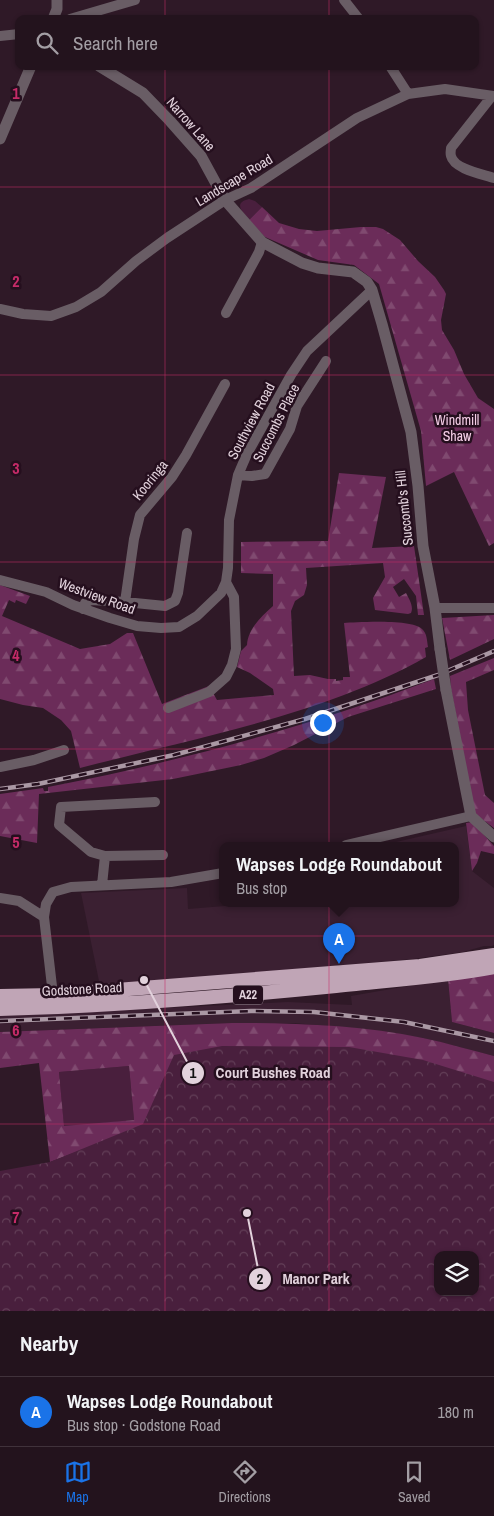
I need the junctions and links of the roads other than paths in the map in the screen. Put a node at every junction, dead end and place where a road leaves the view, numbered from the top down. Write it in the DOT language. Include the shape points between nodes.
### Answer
graph roads {
  1 [pos="135,0"];
  2 [pos="344,0"];
  3 [pos="84,15"];
  4 [pos="356,15"];
  5 [pos="15,34"];
  6 [pos="0,36"];
  7 [pos="30,70"];
  8 [pos="106,70"];
  9 [pos="393,70"];
  10 [pos="408,94"];
  11 [pos="493,96"];
  12 [pos="0,139"];
  13 [pos="494,178"];
  14 [pos="225,200"];
  15 [pos="262,242"];
  16 [pos="372,290"];
  17 [pos="0,309"];
  18 [pos="226,313"];
  19 [pos="326,361"];
  20 [pos="225,384"];
  21 [pos="238,475"];
  22 [pos="188,533"];
  23 [pos="0,580"];
  24 [pos="226,582"];
  25 [pos="125,602"];
  26 [pos="435,608"];
  27 [pos="494,608"];
  28 [pos="83,609"];
  29 [pos="168,708"];
  30 [pos="64,750"];
  31 [pos="0,767"];
  32 [pos="155,802"];
  33 [pos="471,816"];
  34 [pos="494,837"];
  35 [pos="359,842"];
  36 [pos="163,854"];
  37 [pos="105,856"];
  38 [pos="219,873"];
  39 [pos="102,885"];
  40 [pos="0,898"];
  41 [pos="44,917"];
  42 [pos="494,955"];
  43 [pos="494,966"];
  44 [pos="437,969"];
  45 [pos="181,992"];
  46 [pos="53,995"];
  47 [pos="0,996"];
  48 [pos="0,1009"];
  1 -- 3 [label="street"];
  2 -- 4 [label="street"];
  5 -- 6 [label="street"];
  7 -- 12 [label="street"];
  8 -- 14 [label="street, Narrow Lane" via="143,93 170,121 201,156"];
  9 -- 10 [label="street"];
  10 -- 11 [label="street, Landscape Road" via="445,89"];
  10 -- 14 [label="street, Landscape Road" via="357,118 251,188"];
  11 -- 13 [label="street" via="451,148 451,156 466,170"];
  14 -- 15 [label="street, Narrow Lane"];
  14 -- 17 [label="street, Landscape Road" via="76,307 51,316"];
  15 -- 16 [label="street" via="318,268 353,272"];
  15 -- 18 [label="street"];
  16 -- 21 [label="street, Southview Road" via="307,351 259,431"];
  16 -- 26 [label="street, Succomb's Hill" via="411,432 423,546"];
  19 -- 21 [label="street, Succombs Place" via="297,406 290,429 265,474"];
  20 -- 25 [label="street, Kooringa" via="172,477 140,515"];
  21 -- 24 [label="street, Southview Road" via="229,520"];
  22 -- 25 [label="street" via="175,601 166,606"];
  23 -- 28 [label="street, Westview Road" via="46,592"];
  24 -- 28 [label="street, Westview Road" via="221,592 197,616 180,627 137,626"];
  24 -- 29 [label="street, Southview Road" via="234,597 236,649 232,665 226,677 209,692"];
  25 -- 28 [label="street" via="91,600"];
  26 -- 27 [label="street"];
  26 -- 33 [label="street, Succomb's Hill, bridge" via="446,690"];
  30 -- 31 [label="street"];
  32 -- 37 [label="street" via="62,807 59,825 91,852"];
  33 -- 34 [label="street"];
  33 -- 35 [label="street"];
  36 -- 37 [label="street"];
  37 -- 39 [label="street"];
  38 -- 39 [label="street" via="170,882"];
  39 -- 41 [label="street" via="53,892 46,904"];
  40 -- 41 [label="street" via="19,901"];
  41 -- 46 [label="street"];
  42 -- 44 [label="highway, Godstone Road / A22"];
  43 -- 44 [label="highway, Godstone Road / A22"];
  44 -- 45 [label="highway, Godstone Road / A22" via="246,995"];
  45 -- 46 [label="highway, Godstone Road / A22"];
  45 -- 48 [label="highway, Godstone Road / A22" via="53,1008"];
  46 -- 47 [label="highway, Godstone Road / A22"];
}
